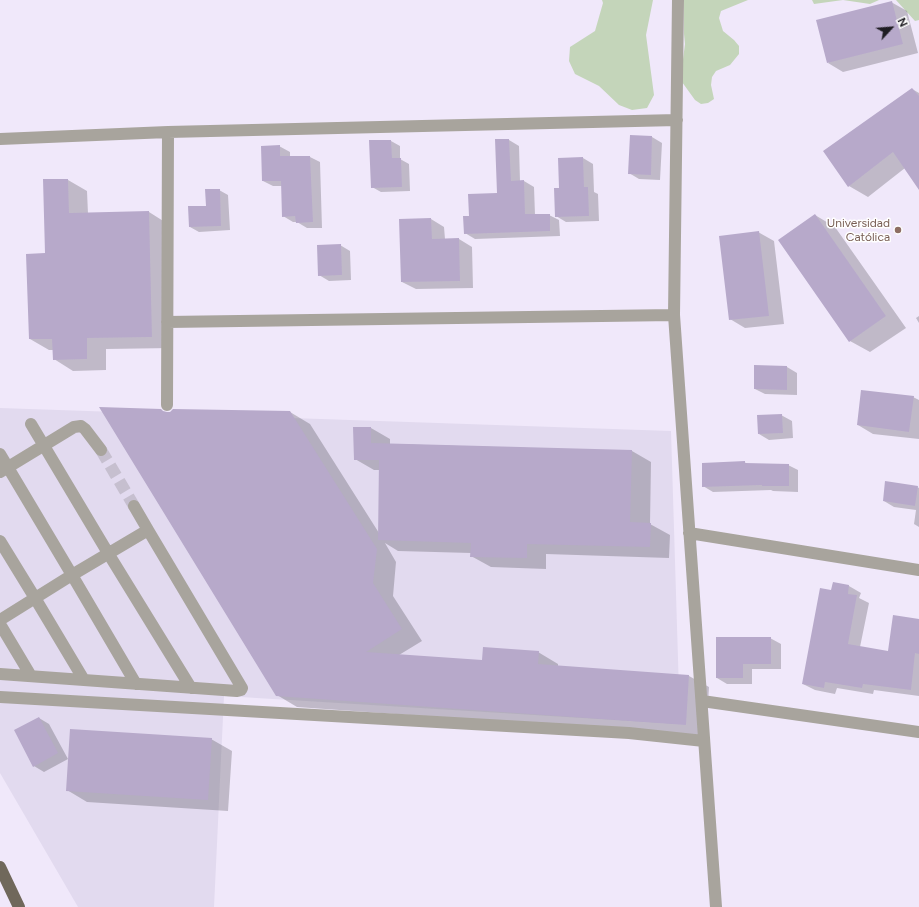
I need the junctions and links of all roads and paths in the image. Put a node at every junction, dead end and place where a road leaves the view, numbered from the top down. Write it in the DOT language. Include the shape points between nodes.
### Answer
graph roads {
  1 [pos="678,0"];
  2 [pos="677,120"];
  3 [pos="168,132"];
  4 [pos="0,139"];
  5 [pos="674,315"];
  6 [pos="167,322"];
  7 [pos="167,404"];
  8 [pos="31,424"];
  9 [pos="43,446"];
  10 [pos="101,450"];
  11 [pos="0,454"];
  12 [pos="4,469"];
  13 [pos="134,506"];
  14 [pos="148,530"];
  15 [pos="689,533"];
  16 [pos="0,541"];
  17 [pos="108,553"];
  18 [pos="919,570"];
  19 [pos="72,574"];
  20 [pos="35,598"];
  21 [pos="0,620"];
  22 [pos="0,624"];
  23 [pos="0,674"];
  24 [pos="31,676"];
  25 [pos="84,680"];
  26 [pos="136,684"];
  27 [pos="191,688"];
  28 [pos="0,697"];
  29 [pos="702,701"];
  30 [pos="919,732"];
  31 [pos="704,741"];
  32 [pos="0,867"];
  33 [pos="19,907"];
  34 [pos="716,907"];
  1 -- 2 [label="street"];
  2 -- 3 [label="street"];
  2 -- 5 [label="street"];
  3 -- 4 [label="street"];
  3 -- 6 [label="street"];
  5 -- 6 [label="street"];
  5 -- 15 [label="street"];
  6 -- 7 [label="street"];
  8 -- 9 [label="street"];
  9 -- 10 [label="street" via="74,427 81,426"];
  9 -- 12 [label="street"];
  9 -- 17 [label="street"];
  11 -- 12 [label="street"];
  12 -- 19 [label="street"];
  13 -- 14 [label="street"];
  14 -- 17 [label="street"];
  14 -- 27 [label="street" via="242,688 237,691"];
  15 -- 18 [label="street"];
  15 -- 29 [label="street"];
  16 -- 20 [label="street"];
  17 -- 19 [label="street"];
  17 -- 27 [label="street"];
  19 -- 20 [label="street"];
  19 -- 26 [label="street"];
  20 -- 21 [label="street"];
  20 -- 25 [label="street"];
  22 -- 24 [label="street"];
  23 -- 24 [label="street"];
  24 -- 25 [label="street"];
  25 -- 26 [label="street"];
  26 -- 27 [label="street"];
  28 -- 31 [label="street" via="621,733"];
  29 -- 30 [label="street"];
  29 -- 31 [label="street"];
  31 -- 34 [label="street"];
  32 -- 33 [label="main road"];
}
